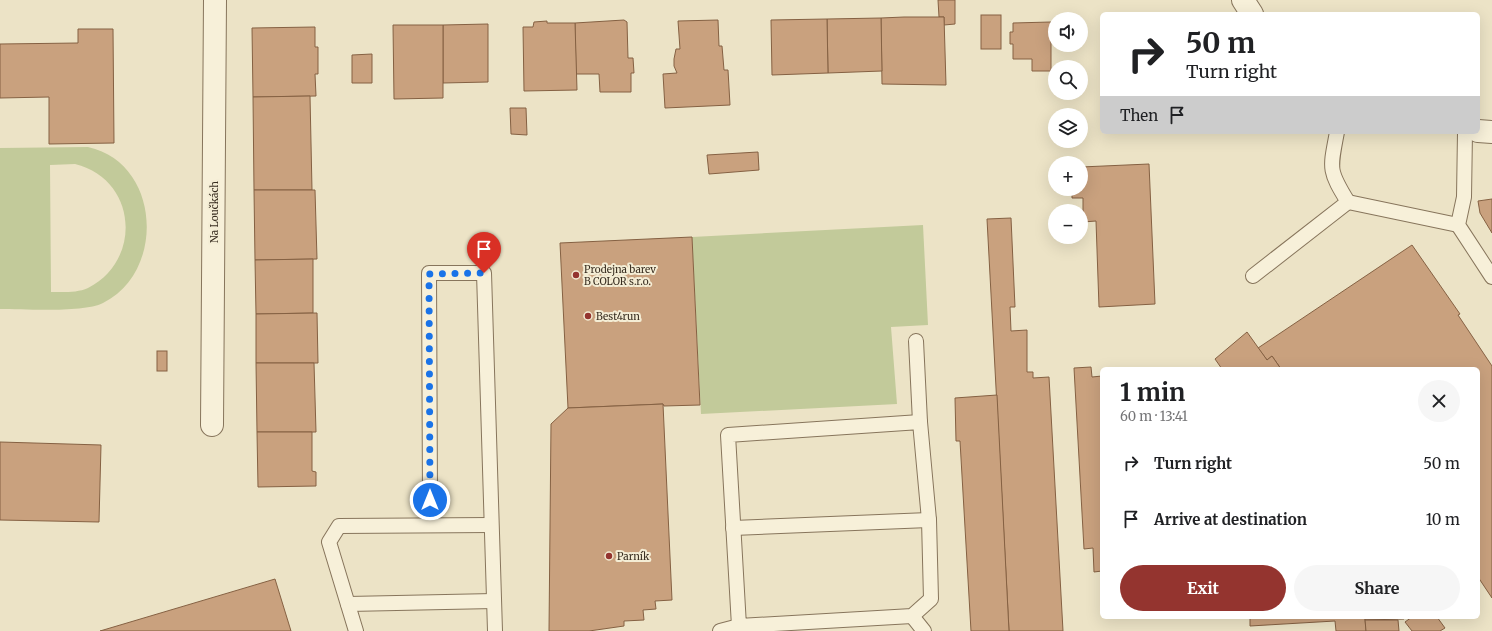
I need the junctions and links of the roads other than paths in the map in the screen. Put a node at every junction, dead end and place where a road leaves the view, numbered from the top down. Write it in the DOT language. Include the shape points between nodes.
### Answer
graph roads {
  1 [pos="215,0"];
  2 [pos="1243,0"];
  3 [pos="1251,12"];
  4 [pos="1480,131"];
  5 [pos="1492,132"];
  6 [pos="1337,134"];
  7 [pos="1465,134"];
  8 [pos="1348,202"];
  9 [pos="1458,225"];
  10 [pos="1254,276"];
  11 [pos="1492,277"];
  12 [pos="916,340"];
  13 [pos="920,422"];
  14 [pos="212,425"];
  15 [pos="430,500"];
  16 [pos="929,520"];
  17 [pos="491,525"];
  18 [pos="733,528"];
  19 [pos="494,601"];
  20 [pos="348,604"];
  21 [pos="912,616"];
  22 [pos="739,626"];
  23 [pos="356,631"];
  24 [pos="495,631"];
  25 [pos="720,631"];
  26 [pos="924,631"];
  1 -- 14 [label="street, Na Loučkách"];
  2 -- 3 [label="street"];
  4 -- 5 [label="street"];
  6 -- 8 [label="lane" via="1331,170"];
  7 -- 9 [label="lane" via="1464,197"];
  8 -- 9 [label="lane"];
  8 -- 10 [label="lane"];
  9 -- 11 [label="lane"];
  12 -- 13 [label="lane"];
  13 -- 16 [label="lane"];
  13 -- 18 [label="lane" via="728,435"];
  15 -- 17 [label="lane" via="429,274 484,273"];
  16 -- 18 [label="lane"];
  16 -- 21 [label="lane" via="931,599"];
  17 -- 19 [label="lane"];
  17 -- 20 [label="lane" via="340,526 329,542"];
  18 -- 22 [label="lane"];
  19 -- 20 [label="lane"];
  19 -- 24 [label="lane"];
  20 -- 23 [label="lane"];
  21 -- 22 [label="lane"];
  21 -- 26 [label="lane"];
  22 -- 25 [label="lane"];
}
